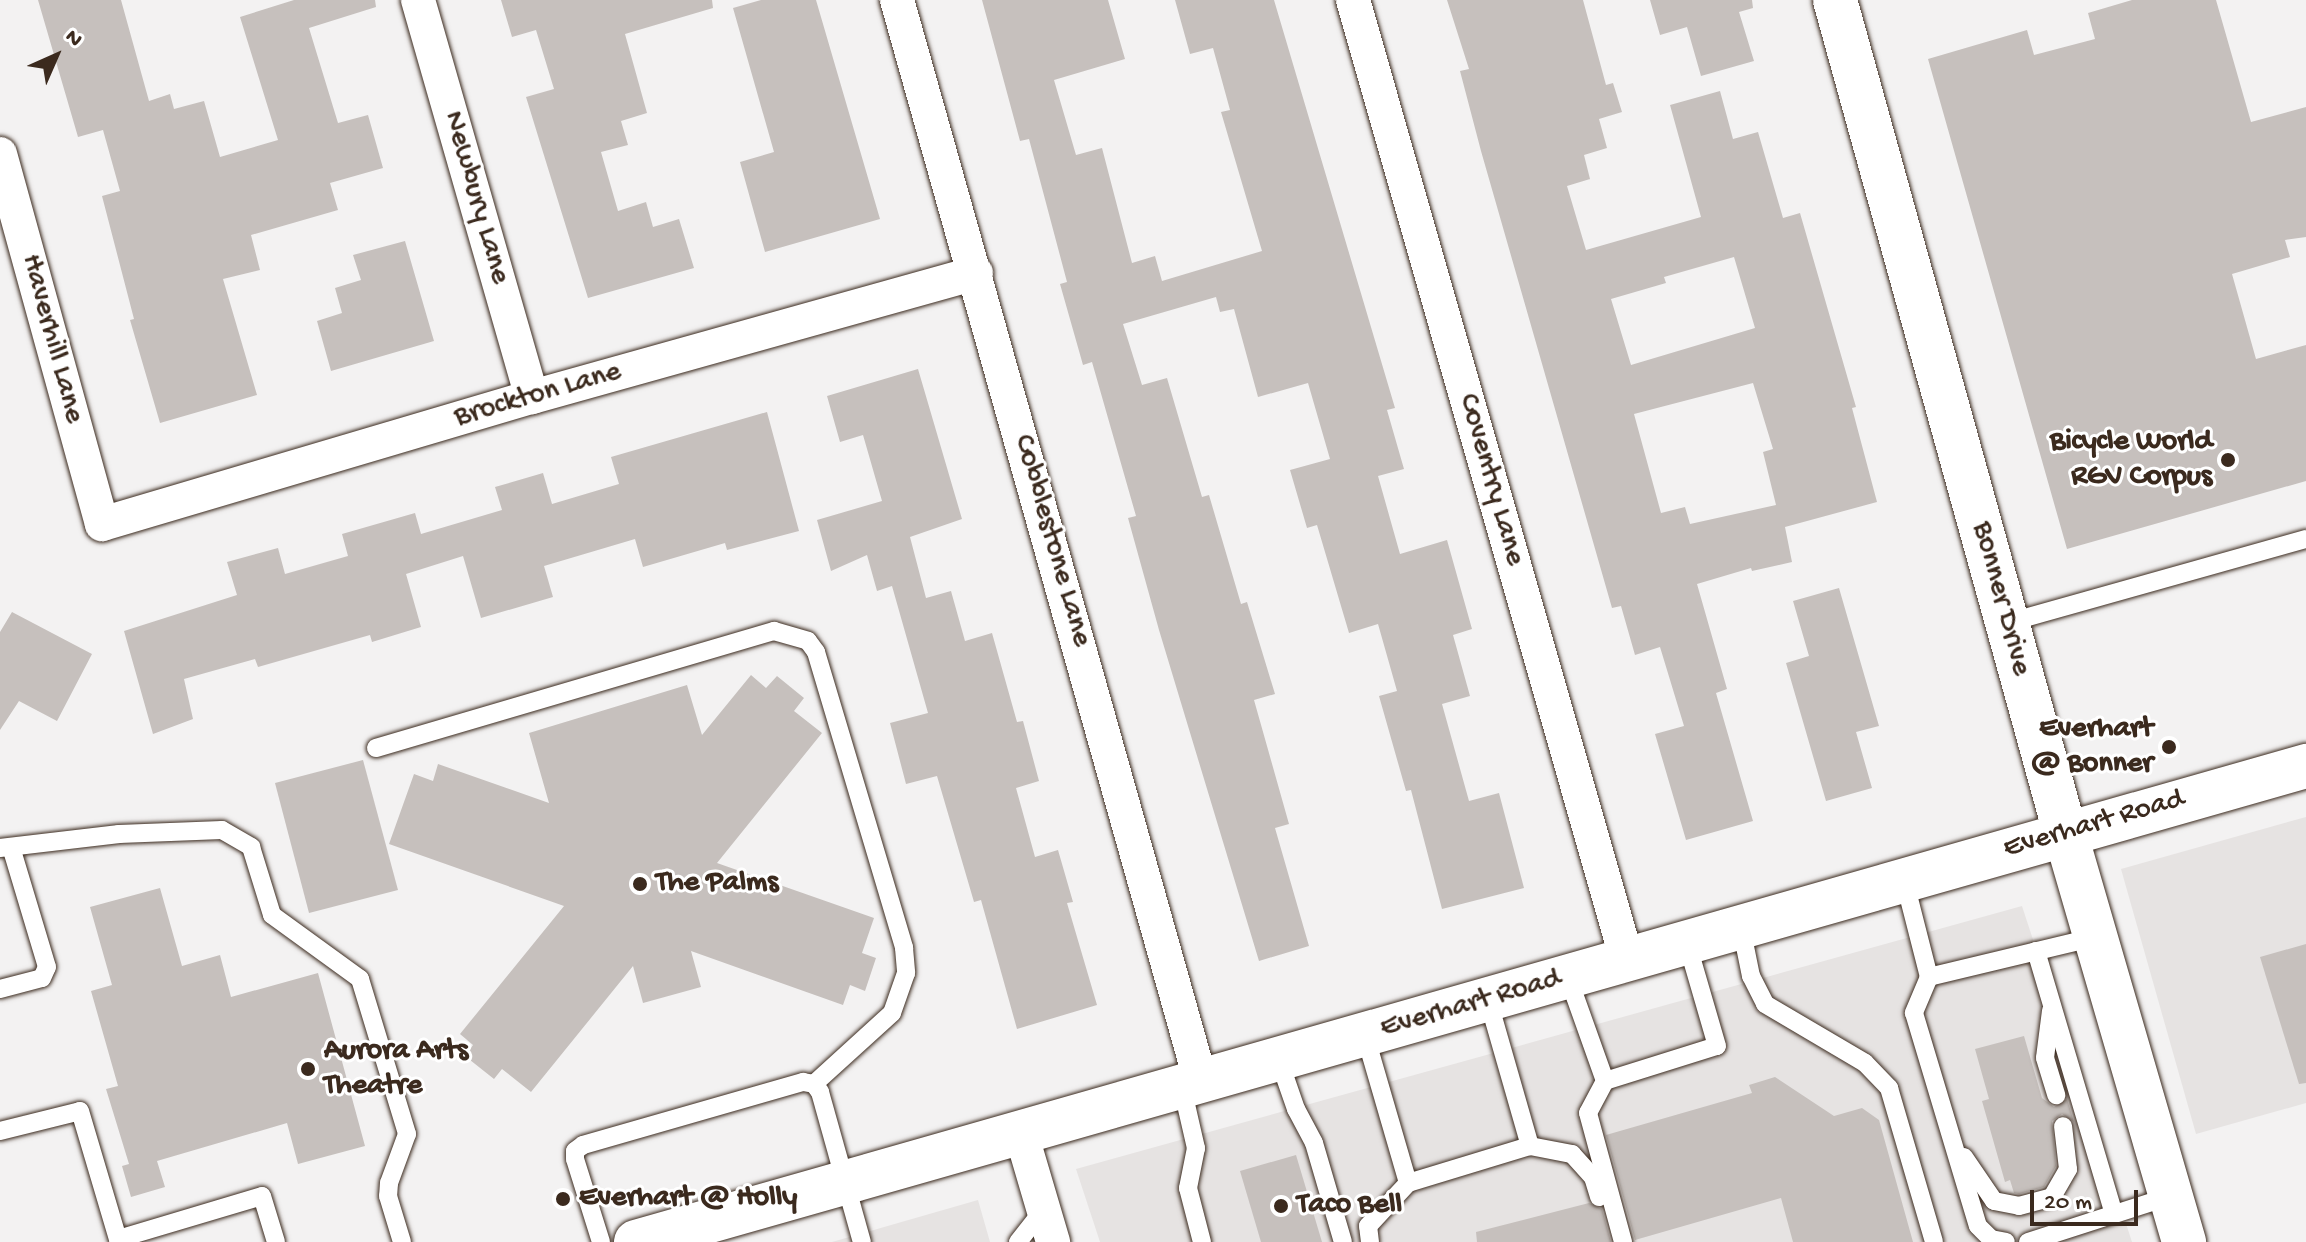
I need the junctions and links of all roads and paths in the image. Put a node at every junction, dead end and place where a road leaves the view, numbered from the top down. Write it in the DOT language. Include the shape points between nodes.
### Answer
graph roads {
  1 [pos="418,0"];
  2 [pos="897,0"];
  3 [pos="1353,0"];
  4 [pos="1846,3"];
  5 [pos="0,154"];
  6 [pos="976,273"];
  7 [pos="532,397"];
  8 [pos="102,524"];
  9 [pos="2306,539"];
  10 [pos="2007,623"];
  11 [pos="376,748"];
  12 [pos="2306,766"];
  13 [pos="2065,832"];
  14 [pos="6,848"];
  15 [pos="1904,879"];
  16 [pos="1741,927"];
  17 [pos="2095,937"];
  18 [pos="1687,943"];
  19 [pos="2036,951"];
  20 [pos="1627,960"];
  21 [pos="1568,977"];
  22 [pos="1929,977"];
  23 [pos="0,989"];
  24 [pos="1488,1000"];
  25 [pos="2052,1004"];
  26 [pos="1365,1035"];
  27 [pos="1279,1060"];
  28 [pos="1605,1081"];
  29 [pos="814,1084"];
  30 [pos="1192,1085"];
  31 [pos="2056,1095"];
  32 [pos="2063,1126"];
  33 [pos="0,1131"];
  34 [pos="1021,1133"];
  35 [pos="1953,1141"];
  36 [pos="1530,1146"];
  37 [pos="1408,1183"];
  38 [pos="844,1184"];
  39 [pos="2170,1196"];
  40 [pos="1044,1209"];
  41 [pos="2114,1214"];
  42 [pos="276,1242"];
  43 [pos="402,1242"];
  44 [pos="601,1242"];
  45 [pos="636,1242"];
  46 [pos="862,1242"];
  47 [pos="1018,1242"];
  48 [pos="1053,1242"];
  49 [pos="1202,1242"];
  50 [pos="1343,1242"];
  51 [pos="1370,1242"];
  52 [pos="1612,1242"];
  53 [pos="1623,1242"];
  54 [pos="1934,1242"];
  55 [pos="2006,1242"];
  56 [pos="2028,1242"];
  57 [pos="2184,1242"];
  1 -- 7 [label="street, Newbury Lane"];
  2 -- 6 [label="street, Cobblestone Lane"];
  3 -- 20 [label="street, Coventry Lane"];
  4 -- 10 [label="main road, Bonner Drive"];
  5 -- 8 [label="street, Haverhill Lane"];
  6 -- 7 [label="street, Brockton Lane"];
  6 -- 30 [label="street, Cobblestone Lane"];
  7 -- 8 [label="street, Brockton Lane"];
  9 -- 10 [label="lane"];
  10 -- 13 [label="main road, Bonner Drive"];
  11 -- 29 [label="lane" via="774,631 808,641 816,652 904,948 906,973 892,1013"];
  12 -- 13 [label="main road, Everhart Road"];
  13 -- 15 [label="main road, Everhart Road"];
  13 -- 17 [label="main road, Bonner Drive"];
  14 -- 23 [label="lane" via="47,967 42,978"];
  14 -- 43 [label="lane" via="119,834 222,830 251,847 272,915 360,979 407,1134 388,1196"];
  15 -- 16 [label="main road, Everhart Road"];
  15 -- 22 [label="lane"];
  16 -- 18 [label="main road, Everhart Road"];
  16 -- 54 [label="lane" via="1751,976 1765,1004 1865,1063 1889,1088"];
  17 -- 19 [label="lane"];
  17 -- 39 [label="main road, Bonner Drive"];
  18 -- 20 [label="main road, Everhart Road"];
  18 -- 28 [label="lane" via="1717,1046"];
  19 -- 22 [label="lane"];
  19 -- 25 [label="lane"];
  20 -- 21 [label="main road, Everhart Road"];
  21 -- 24 [label="main road, Everhart Road"];
  21 -- 28 [label="lane"];
  22 -- 35 [label="lane" via="1914,1013"];
  24 -- 26 [label="main road, Everhart Road"];
  24 -- 36 [label="lane"];
  25 -- 31 [label="lane" via="2045,1058"];
  25 -- 41 [label="lane"];
  26 -- 27 [label="main road, Everhart Road"];
  26 -- 37 [label="lane"];
  27 -- 30 [label="main road, Everhart Road"];
  27 -- 50 [label="lane" via="1314,1143"];
  28 -- 53 [label="lane" via="1588,1113"];
  29 -- 38 [label="lane"];
  29 -- 44 [label="lane" via="803,1082 583,1145 575,1159"];
  30 -- 34 [label="main road, Everhart Road"];
  30 -- 49 [label="lane" via="1196,1148 1188,1188"];
  32 -- 35 [label="lane" via="2068,1169 2064,1181 2052,1197 2019,1206 1994,1201"];
  33 -- 42 [label="lane" via="80,1111 118,1239 262,1196"];
  34 -- 38 [label="main road, Everhart Road"];
  34 -- 40 [label="street"];
  35 -- 55 [label="lane" via="1978,1226 1991,1239"];
  36 -- 37 [label="lane"];
  36 -- 52 [label="lane" via="1572,1154 1593,1177"];
  37 -- 51 [label="lane" via="1368,1226"];
  38 -- 45 [label="main road, Everhart Road"];
  38 -- 46 [label="lane"];
  39 -- 41 [label="lane"];
  39 -- 57 [label="main road, Bonner Drive"];
  40 -- 47 [label="lane"];
  40 -- 48 [label="street"];
  41 -- 56 [label="lane"];
}
